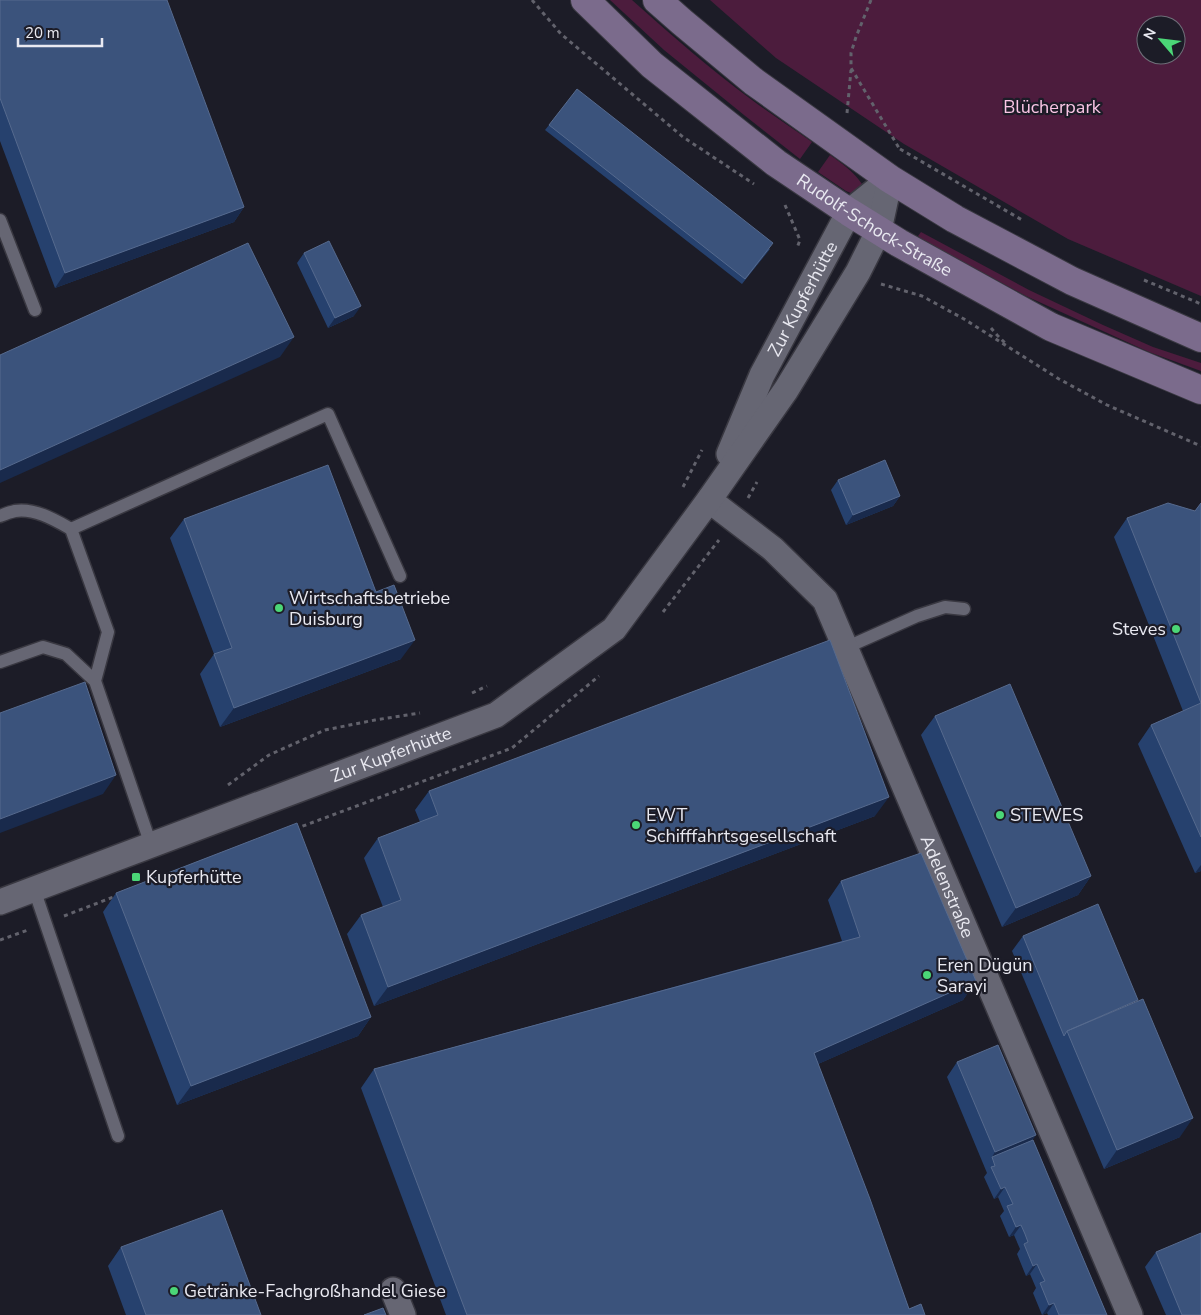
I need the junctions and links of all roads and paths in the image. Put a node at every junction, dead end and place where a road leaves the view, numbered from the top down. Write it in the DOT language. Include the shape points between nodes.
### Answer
graph roads {
  1 [pos="532,0"];
  2 [pos="585,0"];
  3 [pos="658,0"];
  4 [pos="871,0"];
  5 [pos="851,68"];
  6 [pos="839,108"];
  7 [pos="891,143"];
  8 [pos="898,148"];
  9 [pos="890,179"];
  10 [pos="762,189"];
  11 [pos="777,200"];
  12 [pos="849,212"];
  13 [pos="0,220"];
  14 [pos="1023,221"];
  15 [pos="879,230"];
  16 [pos="795,256"];
  17 [pos="1138,277"];
  18 [pos="876,282"];
  19 [pos="1201,304"];
  20 [pos="35,310"];
  21 [pos="991,327"];
  22 [pos="1201,338"];
  23 [pos="1015,352"];
  24 [pos="1201,390"];
  25 [pos="1201,446"];
  26 [pos="703,447"];
  27 [pos="760,477"];
  28 [pos="681,490"];
  29 [pos="709,500"];
  30 [pos="0,516"];
  31 [pos="735,520"];
  32 [pos="71,529"];
  33 [pos="400,576"];
  34 [pos="964,609"];
  35 [pos="662,612"];
  36 [pos="845,648"];
  37 [pos="0,662"];
  38 [pos="601,674"];
  39 [pos="95,681"];
  40 [pos="489,684"];
  41 [pos="465,696"];
  42 [pos="424,713"];
  43 [pos="222,788"];
  44 [pos="288,832"];
  45 [pos="151,845"];
  46 [pos="34,889"];
  47 [pos="121,895"];
  48 [pos="0,902"];
  49 [pos="46,923"];
  50 [pos="0,940"];
  51 [pos="118,1136"];
  52 [pos="393,1290"];
  53 [pos="403,1315"];
  54 [pos="1130,1315"];
  1 -- 10 [label="path" via="561,34 683,137"];
  2 -- 12 [label="main road, Rudolf-Schock-Straße" via="652,65 776,163"];
  3 -- 9 [label="main road" via="754,81"];
  4 -- 5 [label="path" via="853,45"];
  5 -- 6 [label="path" via="847,114"];
  5 -- 8 [label="path"];
  7 -- 8 [label="path"];
  8 -- 14 [label="path"];
  9 -- 12 [label="street, Zur Kupferhütte"];
  9 -- 15 [label="street, Zur Kupferhütte"];
  9 -- 22 [label="main road" via="955,219 1072,281"];
  11 -- 16 [label="path" via="785,205 800,240"];
  12 -- 15 [label="main road, Rudolf-Schock-Straße"];
  12 -- 29 [label="street, Zur Kupferhütte" via="762,375"];
  13 -- 20 [label="lane"];
  15 -- 24 [label="main road, Rudolf-Schock-Straße" via="1051,327"];
  15 -- 29 [label="street, Zur Kupferhütte" via="858,272 786,390"];
  17 -- 19 [label="path"];
  18 -- 23 [label="path" via="922,296"];
  21 -- 23 [label="path"];
  23 -- 25 [label="path" via="1107,405"];
  26 -- 28 [label="path"];
  27 -- 31 [label="path"];
  29 -- 31 [label="street, Adelenstraße"];
  29 -- 45 [label="street, Zur Kupferhütte" via="614,629 496,715"];
  30 -- 32 [label="lane" via="17,511 37,513"];
  31 -- 35 [label="path"];
  31 -- 36 [label="street, Adelenstraße" via="773,549 825,600"];
  32 -- 33 [label="lane" via="328,414"];
  32 -- 39 [label="lane" via="108,632"];
  34 -- 36 [label="lane" via="945,607 917,616"];
  36 -- 54 [label="street, Adelenstraße"];
  37 -- 39 [label="lane" via="43,647 66,654"];
  38 -- 44 [label="path" via="512,748"];
  39 -- 45 [label="lane"];
  40 -- 41 [label="path"];
  42 -- 43 [label="path" via="324,730 270,755"];
  45 -- 46 [label="street, Zur Kupferhütte"];
  46 -- 48 [label="street, Zur Kupferhütte"];
  46 -- 49 [label="lane"];
  47 -- 49 [label="path"];
  49 -- 50 [label="path"];
  49 -- 51 [label="lane"];
  52 -- 53 [label="street"];
}
